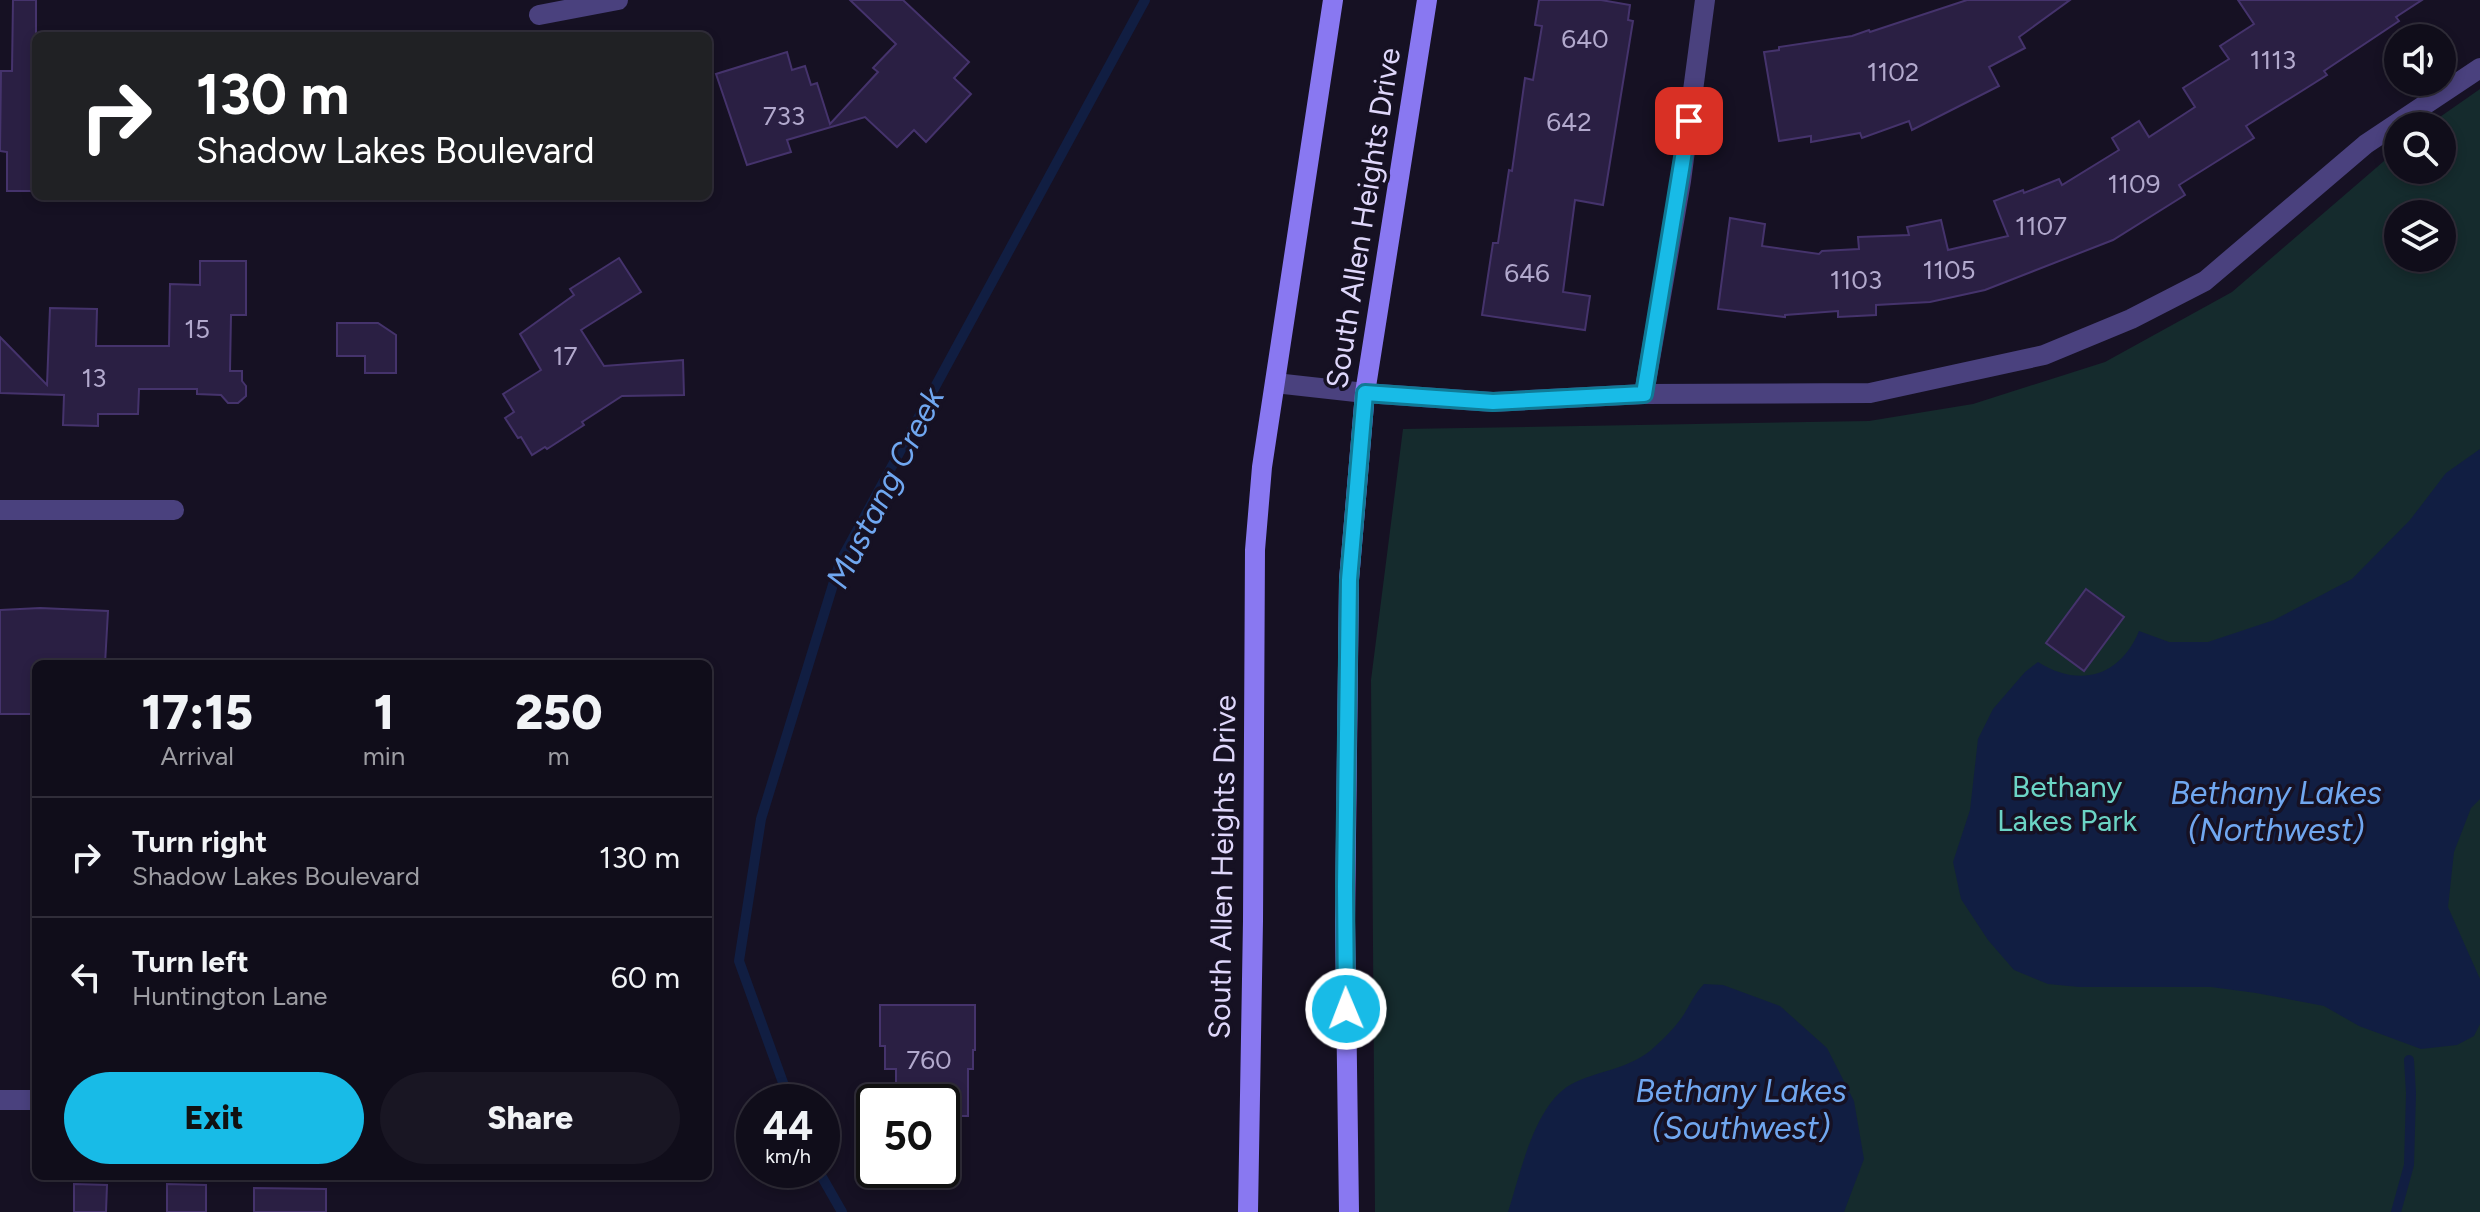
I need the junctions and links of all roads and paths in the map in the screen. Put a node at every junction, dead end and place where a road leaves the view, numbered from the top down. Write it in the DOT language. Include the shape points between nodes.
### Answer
graph roads {
  1 [pos="618,0"];
  2 [pos="1333,0"];
  3 [pos="1427,0"];
  4 [pos="1705,0"];
  5 [pos="539,15"];
  6 [pos="2480,68"];
  7 [pos="1275,383"];
  8 [pos="1365,393"];
  9 [pos="1644,394"];
  10 [pos="0,510"];
  11 [pos="174,510"];
  12 [pos="0,1100"];
  13 [pos="32,1100"];
  14 [pos="1248,1212"];
  15 [pos="1349,1212"];
  1 -- 5 [label="street"];
  2 -- 7 [label="main road, South Allen Heights Drive"];
  3 -- 8 [label="main road, South Allen Heights Drive"];
  4 -- 9 [label="street"];
  6 -- 9 [label="street" via="2366,144 2205,281 2044,355 1870,393"];
  7 -- 8 [label="street"];
  7 -- 14 [label="main road, South Allen Heights Drive" via="1255,550"];
  8 -- 9 [label="street" via="1493,402"];
  8 -- 15 [label="main road, South Allen Heights Drive" via="1349,580"];
  10 -- 11 [label="street"];
  12 -- 13 [label="street"];
}
